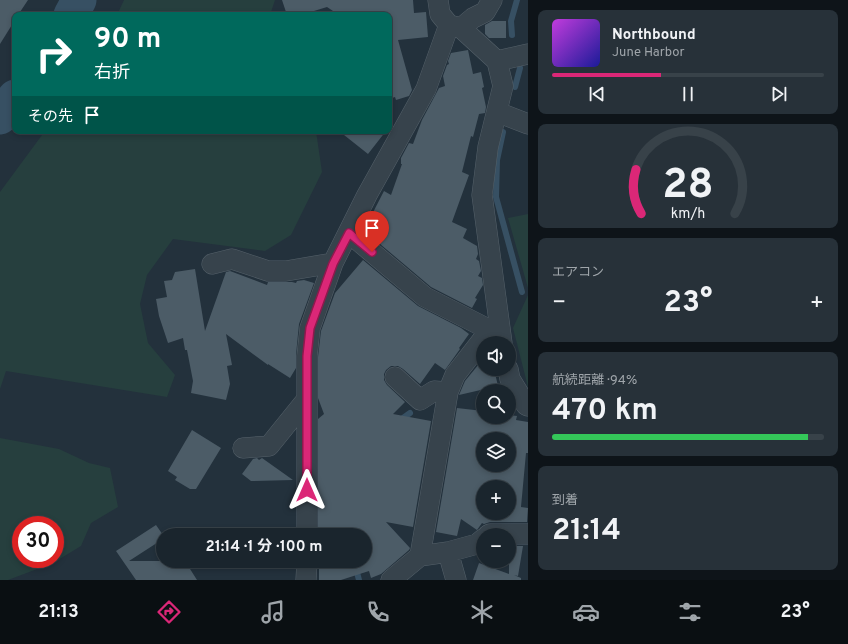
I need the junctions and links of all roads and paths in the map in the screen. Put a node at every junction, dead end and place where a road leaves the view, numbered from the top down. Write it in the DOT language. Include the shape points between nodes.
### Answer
graph roads {
  1 [pos="438,0"];
  2 [pos="492,0"];
  3 [pos="455,26"];
  4 [pos="528,54"];
  5 [pos="497,60"];
  6 [pos="497,112"];
  7 [pos="396,123"];
  8 [pos="528,124"];
  9 [pos="392,133"];
  10 [pos="392,134"];
  11 [pos="349,233"];
  12 [pos="212,264"];
  13 [pos="333,264"];
  14 [pos="497,334"];
  15 [pos="509,376"];
  16 [pos="395,377"];
  17 [pos="448,392"];
  18 [pos="307,399"];
  19 [pos="528,406"];
  20 [pos="243,448"];
  21 [pos="307,528"];
  22 [pos="516,534"];
  23 [pos="528,534"];
  24 [pos="476,544"];
  25 [pos="448,552"];
  26 [pos="420,556"];
  27 [pos="306,568"];
  28 [pos="306,580"];
  29 [pos="391,580"];
  30 [pos="456,580"];
  1 -- 3 [label="street" via="440,14"];
  2 -- 3 [label="street" via="485,12"];
  3 -- 5 [label="street"];
  3 -- 7 [label="street" via="426,89"];
  4 -- 5 [label="street"];
  5 -- 6 [label="street" via="503,86"];
  6 -- 8 [label="street"];
  6 -- 14 [label="street" via="488,147 482,195"];
  7 -- 9 [label="street"];
  10 -- 11 [label="street"];
  11 -- 13 [label="street"];
  11 -- 14 [label="street" via="425,297"];
  12 -- 13 [label="street" via="232,259 268,271 286,271"];
  13 -- 18 [label="street" via="310,328"];
  14 -- 17 [label="street" via="455,375"];
  15 -- 19 [label="street"];
  16 -- 17 [label="street" via="420,400 434,391"];
  17 -- 26 [label="street"];
  18 -- 20 [label="street" via="269,446"];
  18 -- 21 [label="street"];
  22 -- 23 [label="street"];
  24 -- 25 [label="street"];
  25 -- 26 [label="street"];
  25 -- 30 [label="street"];
  26 -- 29 [label="street"];
  27 -- 28 [label="street"];
}
